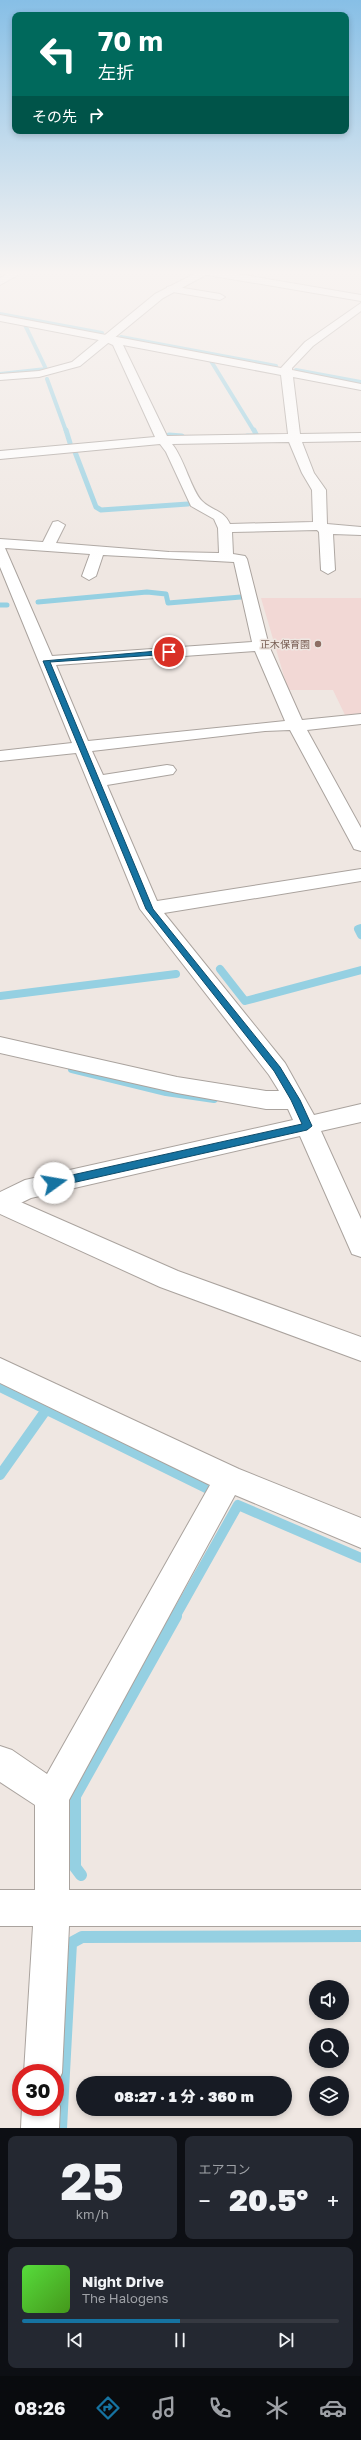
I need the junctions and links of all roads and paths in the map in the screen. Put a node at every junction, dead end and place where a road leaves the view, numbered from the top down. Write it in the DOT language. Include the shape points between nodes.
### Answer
graph roads {
  1 [pos="59,369"];
  2 [pos="129,369"];
  3 [pos="288,369"];
  4 [pos="293,369"];
  5 [pos="298,369"];
  6 [pos="0,377"];
  7 [pos="361,378"];
  8 [pos="361,387"];
  9 [pos="361,437"];
  10 [pos="294,438"];
  11 [pos="163,440"];
  12 [pos="0,455"];
  13 [pos="58,525"];
  14 [pos="225,528"];
  15 [pos="323,528"];
  16 [pos="361,531"];
  17 [pos="0,543"];
  18 [pos="48,546"];
  19 [pos="0,550"];
  20 [pos="98,550"];
  21 [pos="226,557"];
  22 [pos="328,570"];
  23 [pos="89,576"];
  24 [pos="261,646"];
  25 [pos="46,661"];
  26 [pos="361,719"];
  27 [pos="296,726"];
  28 [pos="84,747"];
  29 [pos="0,756"];
  30 [pos="167,770"];
  31 [pos="98,781"];
  32 [pos="361,845"];
  33 [pos="361,875"];
  34 [pos="150,909"];
  35 [pos="0,1045"];
  36 [pos="296,1100"];
  37 [pos="361,1113"];
  38 [pos="307,1126"];
  39 [pos="0,1203"];
  40 [pos="361,1247"];
  41 [pos="361,1349"];
  42 [pos="0,1370"];
  43 [pos="229,1479"];
  44 [pos="361,1533"];
  45 [pos="0,1762"];
  46 [pos="52,1797"];
  47 [pos="0,1908"];
  48 [pos="52,1908"];
  49 [pos="361,1908"];
  50 [pos="43,2064"];
  51 [pos="41,2116"];
  52 [pos="40,2128"];
  1 -- 6 [label="street" via="39,374"];
  2 -- 11 [label="street"];
  3 -- 10 [label="street"];
  4 -- 8 [label="street"];
  5 -- 7 [label="street"];
  9 -- 10 [label="street"];
  10 -- 11 [label="street"];
  10 -- 15 [label="street" via="308,473 319,490"];
  11 -- 12 [label="street"];
  11 -- 14 [label="street" via="172,451 196,503 220,517"];
  13 -- 18 [label="street"];
  14 -- 15 [label="street"];
  14 -- 21 [label="street"];
  15 -- 16 [label="street"];
  15 -- 22 [label="street"];
  17 -- 18 [label="street"];
  18 -- 20 [label="street"];
  19 -- 25 [label="street"];
  20 -- 21 [label="street" via="186,550"];
  20 -- 23 [label="street"];
  21 -- 24 [label="street" via="240,559"];
  24 -- 25 [label="street"];
  24 -- 27 [label="street"];
  25 -- 28 [label="street"];
  26 -- 27 [label="street"];
  27 -- 28 [label="street" via="265,726 222,738"];
  27 -- 32 [label="street"];
  28 -- 29 [label="street"];
  28 -- 31 [label="street"];
  30 -- 31 [label="street"];
  31 -- 34 [label="street"];
  33 -- 34 [label="street"];
  34 -- 36 [label="street" via="277,1069"];
  35 -- 36 [label="street" via="177,1085 266,1100"];
  36 -- 38 [label="street"];
  37 -- 38 [label="street"];
  38 -- 39 [label="street" via="25,1190"];
  38 -- 40 [label="street"];
  39 -- 41 [label="street" via="169,1279"];
  42 -- 43 [label="street"];
  43 -- 44 [label="street"];
  43 -- 46 [label="street"];
  45 -- 46 [label="street"];
  46 -- 48 [label="street"];
  47 -- 48 [label="street"];
  48 -- 49 [label="street"];
  48 -- 50 [label="street"];
  51 -- 52 [label="street"];
}
